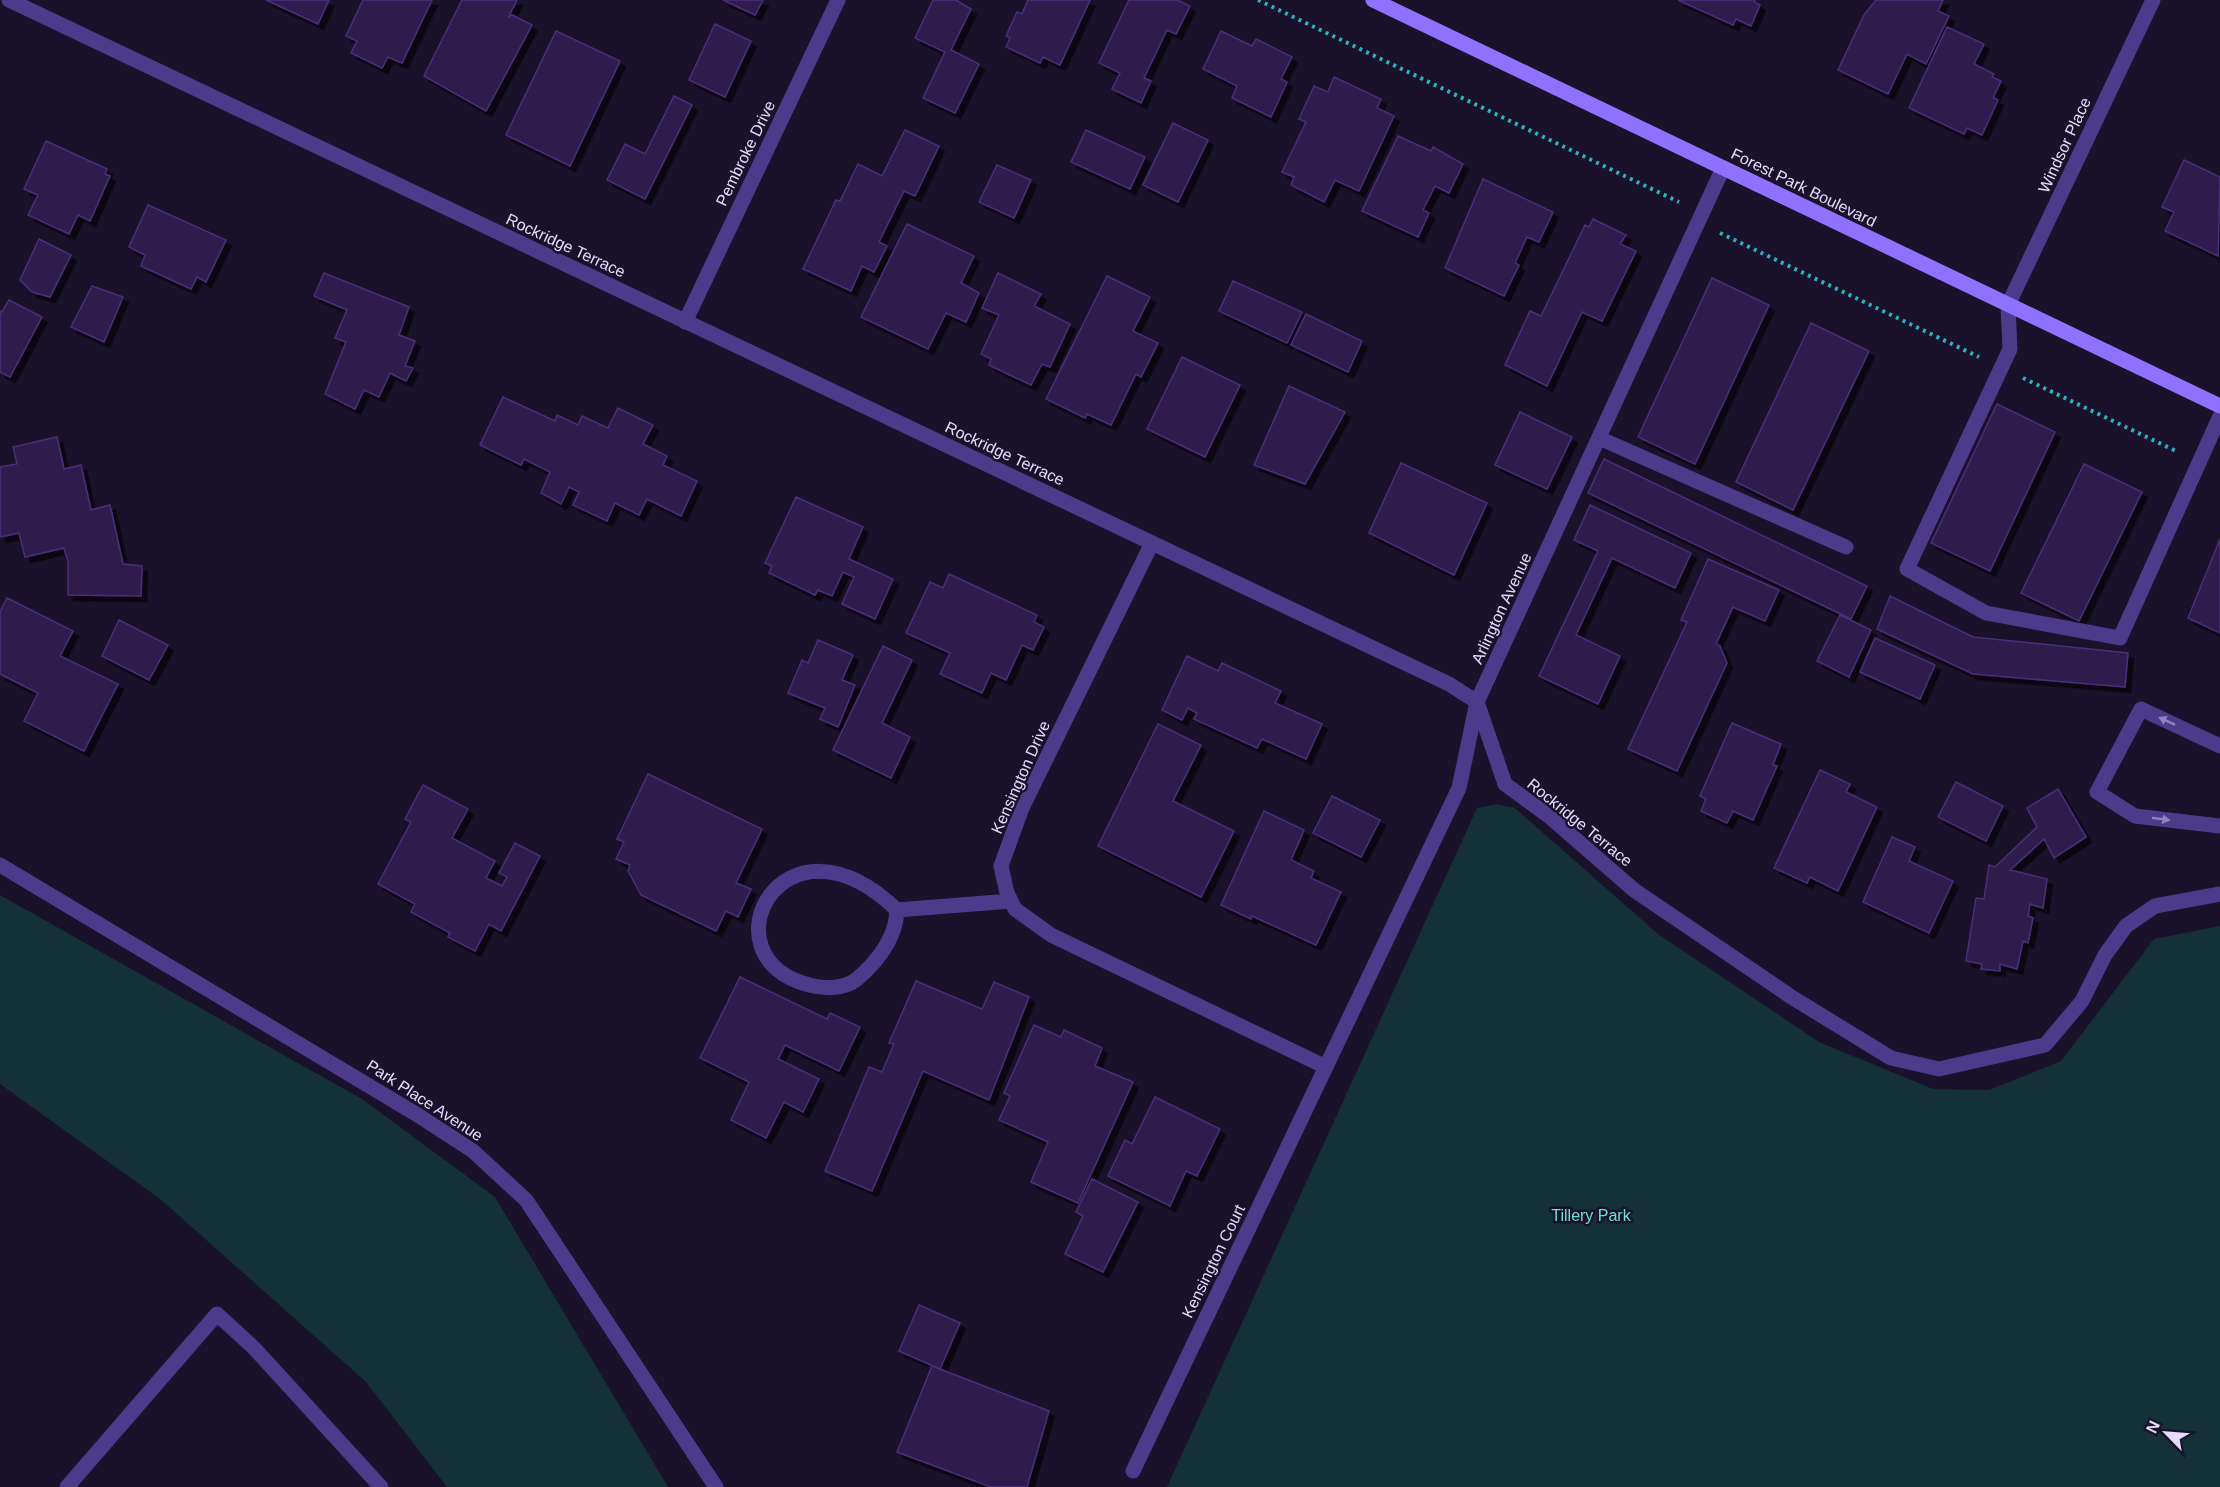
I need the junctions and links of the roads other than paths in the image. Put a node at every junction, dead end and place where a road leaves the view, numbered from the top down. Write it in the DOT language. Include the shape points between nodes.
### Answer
graph roads {
  1 [pos="9,0"];
  2 [pos="838,0"];
  3 [pos="1372,0"];
  4 [pos="2153,0"];
  5 [pos="1723,168"];
  6 [pos="2008,305"];
  7 [pos="685,322"];
  8 [pos="2220,406"];
  9 [pos="2220,416"];
  10 [pos="1599,438"];
  11 [pos="1152,543"];
  12 [pos="1846,547"];
  13 [pos="1477,702"];
  14 [pos="2220,746"];
  15 [pos="2220,826"];
  16 [pos="0,865"];
  17 [pos="2220,894"];
  18 [pos="1011,901"];
  19 [pos="897,910"];
  20 [pos="1326,1067"];
  21 [pos="1133,1471"];
  22 [pos="67,1487"];
  23 [pos="381,1487"];
  24 [pos="716,1487"];
  1 -- 7 [label="street, Rockridge Terrace"];
  2 -- 7 [label="street, Pembroke Drive"];
  3 -- 5 [label="main road, Forest Park Boulevard"];
  4 -- 6 [label="street, Windsor Place"];
  5 -- 6 [label="main road, Forest Park Boulevard"];
  5 -- 10 [label="street, Arlington Avenue"];
  6 -- 8 [label="main road, Forest Park Boulevard"];
  6 -- 9 [label="street" via="2010,349 1907,569 1986,613 2120,638"];
  7 -- 11 [label="street, Rockridge Terrace"];
  10 -- 12 [label="street"];
  10 -- 13 [label="street, Arlington Avenue"];
  11 -- 13 [label="street, Rockridge Terrace" via="1449,684"];
  11 -- 18 [label="street, Kensington Drive" via="1022,808 1001,866"];
  13 -- 17 [label="street, Rockridge Terrace" via="1505,784 1550,817 1634,890 1793,998 1891,1058 1939,1069 2045,1045 2082,1001 2105,955 2126,926 2155,906"];
  13 -- 20 [label="street, Arlington Avenue" via="1459,788"];
  14 -- 15 [label="street, one-way" via="2141,709 2097,792 2135,816"];
  16 -- 24 [label="street, Park Place Avenue" via="416,1113 473,1151 526,1200"];
  18 -- 19 [label="street"];
  18 -- 20 [label="street" via="1015,909 1051,934"];
  19 -- 19 [label="street" via="875,891 839,873 819,871 790,876 778,884 763,906 759,934 762,951 784,975 799,983 819,988 853,982 891,940"];
  20 -- 21 [label="street, Kensington Court"];
  22 -- 23 [label="street" via="217,1314 254,1348"];
}
